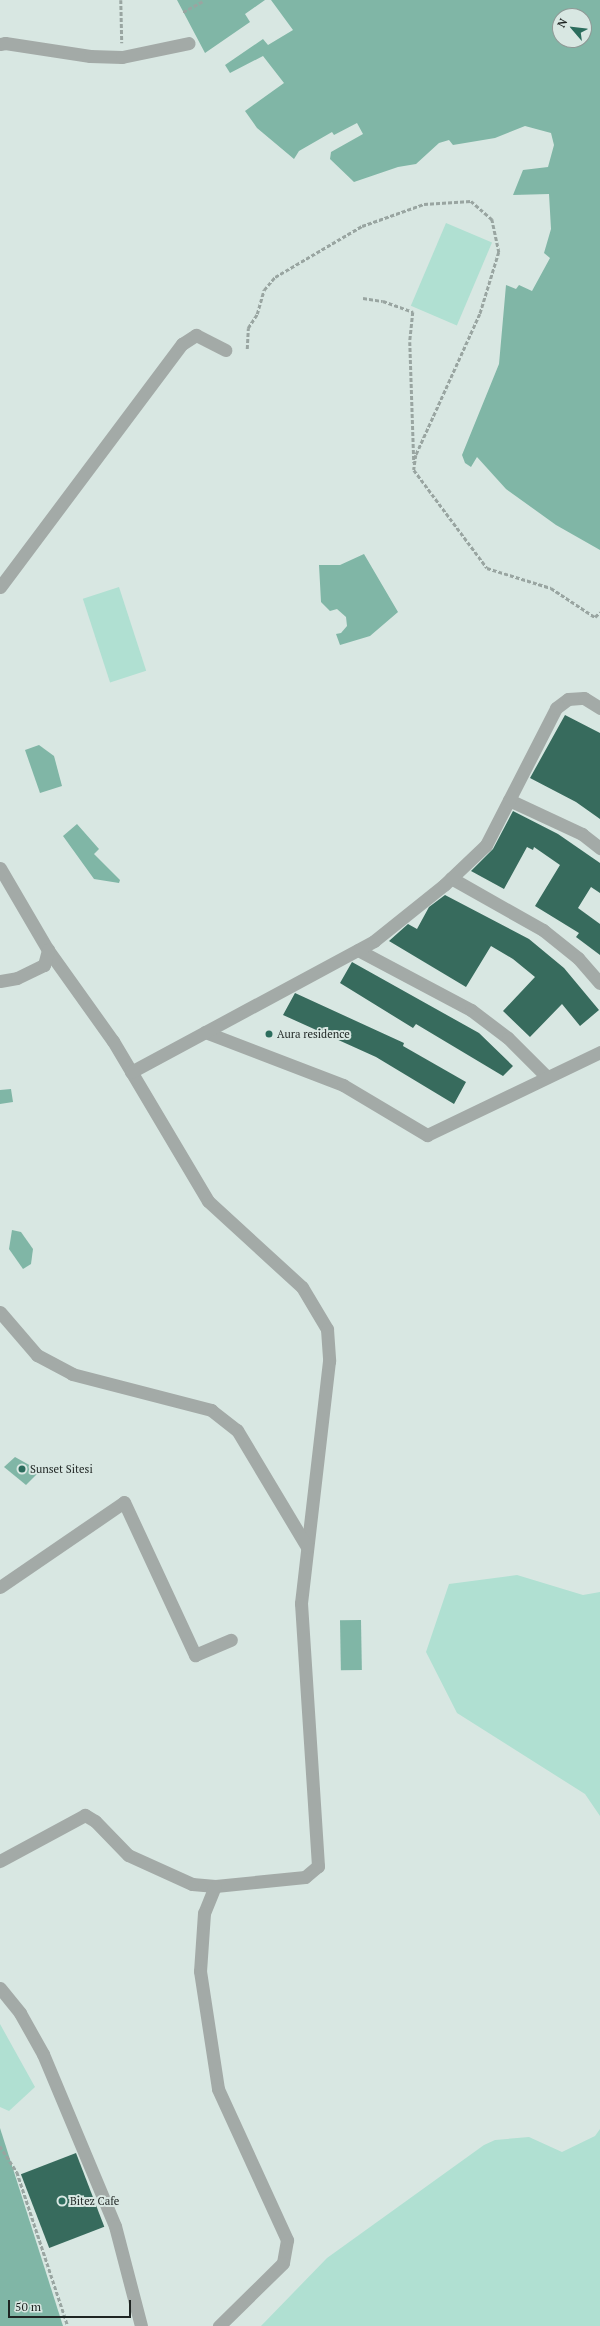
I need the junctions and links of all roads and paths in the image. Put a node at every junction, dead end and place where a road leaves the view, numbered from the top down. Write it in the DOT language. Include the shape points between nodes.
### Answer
graph roads {
  1 [pos="121,0"];
  2 [pos="203,1"];
  3 [pos="183,12"];
  4 [pos="189,43"];
  5 [pos="0,44"];
  6 [pos="122,57"];
  7 [pos="363,298"];
  8 [pos="247,349"];
  9 [pos="225,350"];
  10 [pos="414,470"];
  11 [pos="0,587"];
  12 [pos="600,612"];
  13 [pos="600,708"];
  14 [pos="509,800"];
  15 [pos="600,848"];
  16 [pos="0,868"];
  17 [pos="451,878"];
  18 [pos="48,950"];
  19 [pos="358,950"];
  20 [pos="0,981"];
  21 [pos="600,983"];
  22 [pos="205,1032"];
  23 [pos="600,1052"];
  24 [pos="131,1072"];
  25 [pos="547,1077"];
  26 [pos="0,1312"];
  27 [pos="307,1547"];
  28 [pos="0,1587"];
  29 [pos="232,1640"];
  30 [pos="0,1861"];
  31 [pos="215,1886"];
  32 [pos="0,1988"];
  33 [pos="0,2146"];
  34 [pos="68,2326"];
  35 [pos="141,2326"];
  36 [pos="219,2326"];
  1 -- 6 [label="path"];
  2 -- 3 [label="path"];
  4 -- 6 [label="street"];
  5 -- 6 [label="street" via="90,56"];
  7 -- 10 [label="path" via="383,301 413,312 410,342"];
  8 -- 10 [label="path" via="248,328 257,314 264,290 275,277 362,226 424,204 471,201 492,219 500,252 480,314 416,455"];
  9 -- 11 [label="street" via="196,335 182,344"];
  10 -- 12 [label="path" via="487,568 551,588 595,617"];
  13 -- 14 [label="street" via="584,698 568,699 556,708"];
  14 -- 15 [label="street" via="582,834"];
  14 -- 17 [label="street" via="486,845"];
  16 -- 18 [label="street"];
  17 -- 19 [label="street" via="374,942"];
  17 -- 21 [label="street" via="543,930 578,958"];
  18 -- 20 [label="street" via="44,965 17,978"];
  18 -- 24 [label="street" via="113,1041"];
  19 -- 22 [label="street"];
  19 -- 25 [label="street" via="471,1010 508,1038"];
  22 -- 24 [label="street"];
  22 -- 25 [label="street" via="343,1085 427,1135"];
  23 -- 25 [label="street"];
  24 -- 27 [label="street" via="208,1201 302,1286 327,1329 329,1361"];
  26 -- 27 [label="street" via="37,1355 72,1374 211,1410 238,1430"];
  27 -- 31 [label="street" via="301,1603 318,1866 305,1877"];
  28 -- 29 [label="street" via="124,1502 195,1656"];
  30 -- 31 [label="street" via="85,1815 95,1821 128,1855 192,1884"];
  31 -- 36 [label="street" via="204,1914 200,1971 218,2089 287,2240 283,2263"];
  32 -- 35 [label="street" via="20,2013 43,2054 115,2226"];
  33 -- 34 [label="path" via="16,2172"];
}
